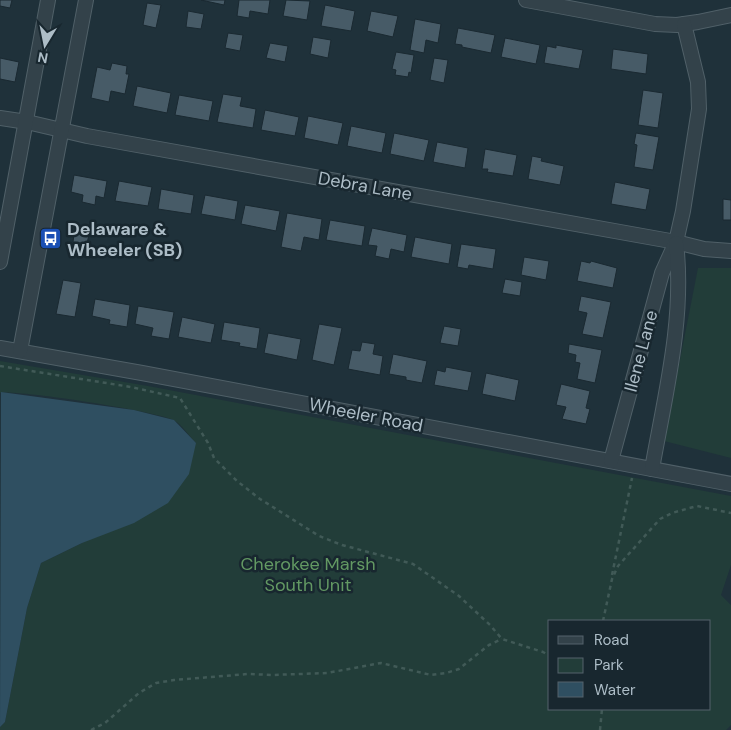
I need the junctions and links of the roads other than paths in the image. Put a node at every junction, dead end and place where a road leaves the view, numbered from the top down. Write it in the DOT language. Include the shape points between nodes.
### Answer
graph roads {
  1 [pos="48,0"];
  2 [pos="86,0"];
  3 [pos="526,0"];
  4 [pos="731,15"];
  5 [pos="684,24"];
  6 [pos="0,118"];
  7 [pos="27,122"];
  8 [pos="61,130"];
  9 [pos="676,242"];
  10 [pos="731,251"];
  11 [pos="0,262"];
  12 [pos="0,348"];
  13 [pos="20,351"];
  14 [pos="611,461"];
  15 [pos="652,469"];
  16 [pos="731,484"];
  1 -- 7 [label="street"];
  2 -- 8 [label="street"];
  3 -- 5 [label="street" via="655,24"];
  4 -- 5 [label="street"];
  5 -- 9 [label="street, Ilene Lane" via="698,82 699,109"];
  6 -- 7 [label="street, Debra Lane"];
  7 -- 8 [label="street, Debra Lane"];
  7 -- 11 [label="street"];
  8 -- 9 [label="street, Debra Lane"];
  8 -- 13 [label="street"];
  9 -- 10 [label="street, Debra Lane"];
  9 -- 14 [label="street, Ilene Lane" via="662,272"];
  9 -- 15 [label="street, Ilene Lane" via="679,282 676,324"];
  12 -- 13 [label="street, Wheeler Road"];
  13 -- 14 [label="street, Wheeler Road"];
  14 -- 15 [label="street, Wheeler Road"];
  15 -- 16 [label="street, Wheeler Road"];
}
